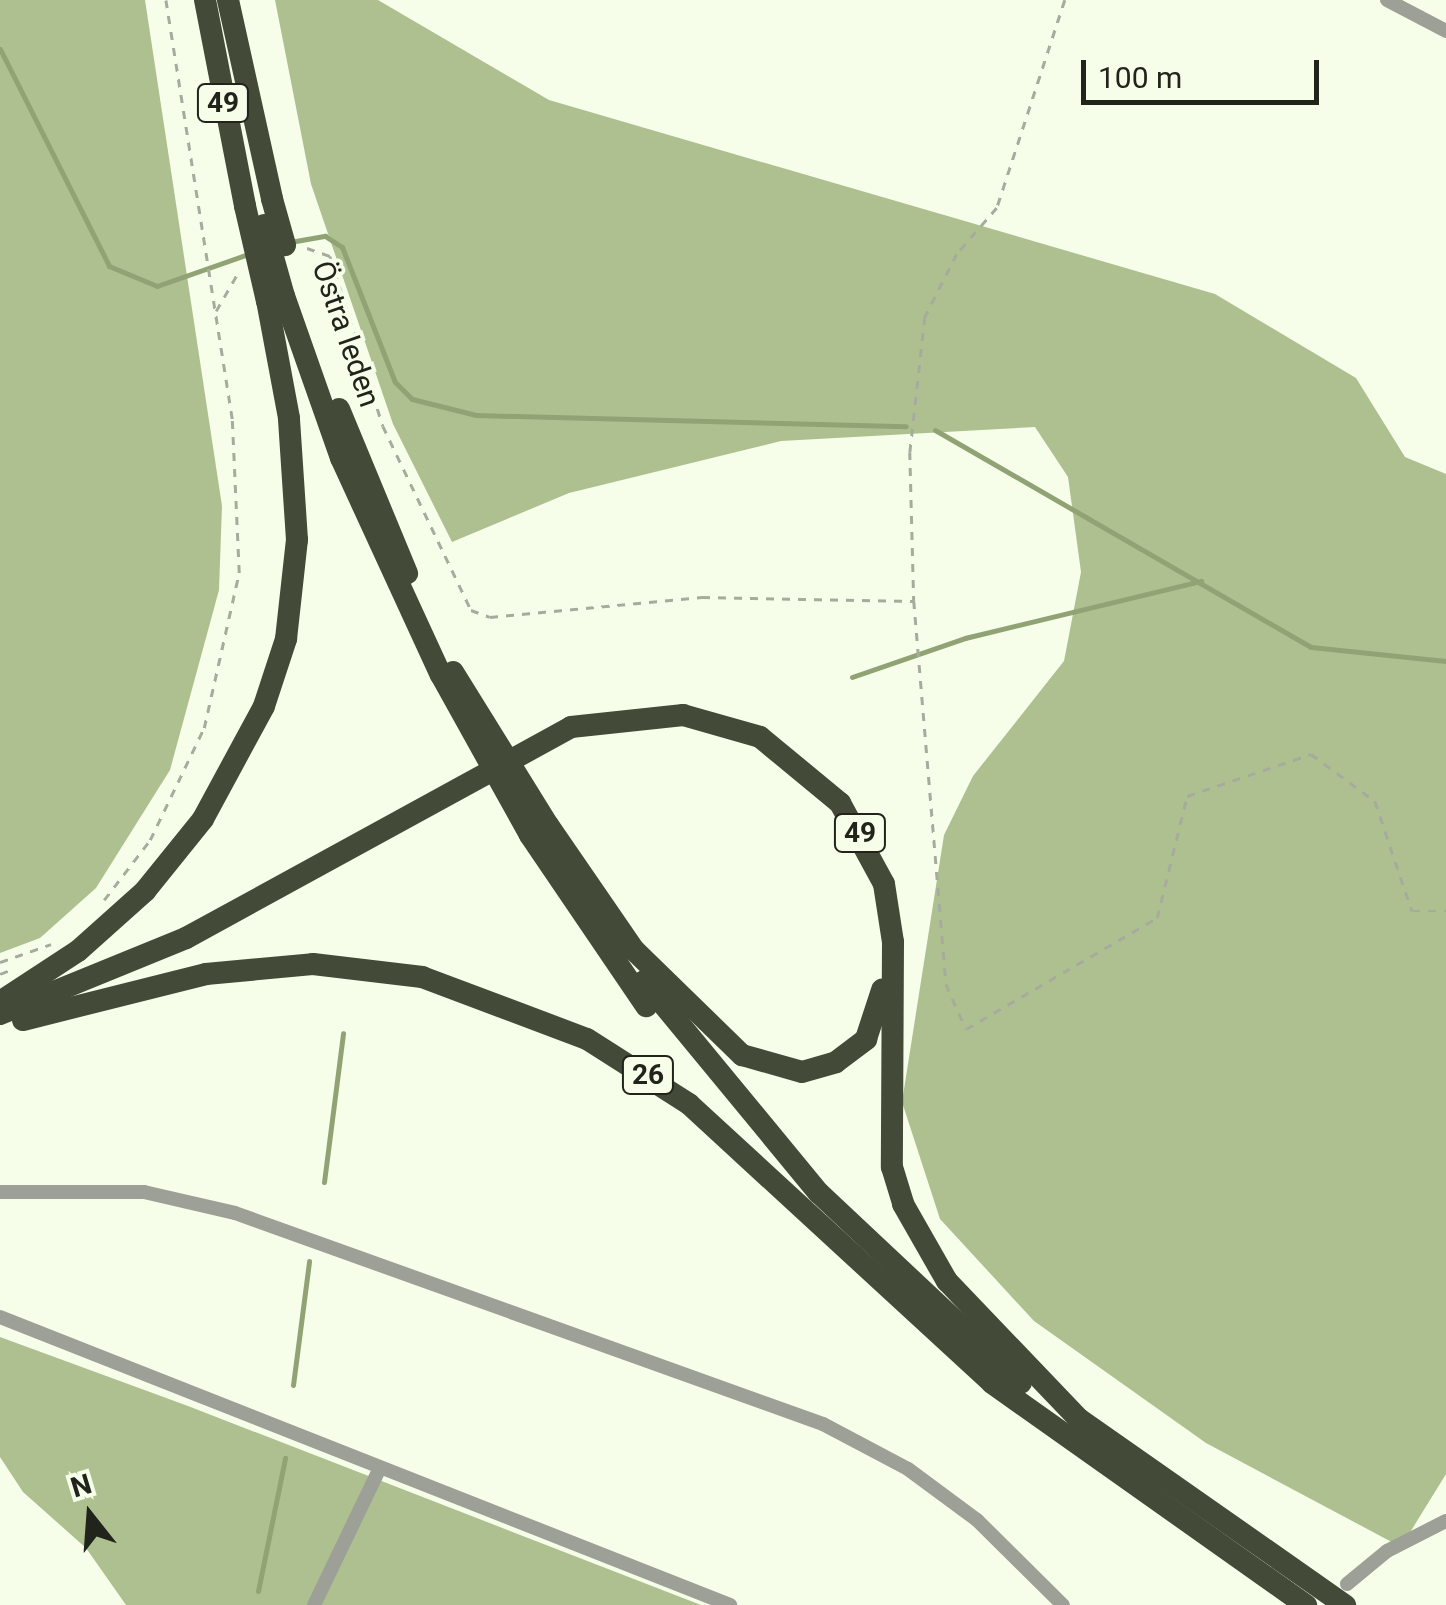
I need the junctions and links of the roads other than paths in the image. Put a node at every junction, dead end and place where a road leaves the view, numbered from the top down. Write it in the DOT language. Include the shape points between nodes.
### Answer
graph roads {
  1 [pos="209,0"];
  2 [pos="228,0"];
  3 [pos="1387,0"];
  4 [pos="1446,31"];
  5 [pos="258,203"];
  6 [pos="283,296"];
  7 [pos="540,830"];
  8 [pos="0,1002"];
  9 [pos="0,1014"];
  10 [pos="0,1024"];
  11 [pos="0,1192"];
  12 [pos="0,1317"];
  13 [pos="1032,1411"];
  14 [pos="380,1470"];
  15 [pos="1446,1521"];
  16 [pos="1343,1598"];
  17 [pos="314,1605"];
  18 [pos="730,1605"];
  19 [pos="1062,1605"];
  20 [pos="1306,1605"];
  1 -- 5 [label="highway, Östra leden / 26"];
  2 -- 5 [label="highway, Östra leden / 26"];
  3 -- 4 [label="street"];
  5 -- 6 [label="highway, Östra leden / 26, bridge"];
  6 -- 7 [label="highway, 26, bridge" via="341,458 447,674"];
  6 -- 8 [label="highway" via="297,540 286,639 264,706 204,819 144,891 78,951"];
  7 -- 10 [label="highway, 49" via="634,950 727,1046 761,1064 802,1072 836,1062 866,1038 882,995 882,930 846,827 808,782 754,746 659,723 551,746 246,918"];
  7 -- 13 [label="highway, 26" via="624,976 762,1148"];
  7 -- 16 [label="highway, 26" via="605,929 753,1120 937,1311 1140,1476"];
  9 -- 16 [label="highway, 49" via="186,938 571,727 683,715 760,738 840,803 884,884 894,942 892,1167 903,1204 947,1281 1078,1419"];
  10 -- 13 [label="highway, 26" via="259,965 364,966 499,1002 587,1038 689,1104 928,1328"];
  11 -- 19 [label="street" via="144,1192 234,1213 823,1424 908,1469 977,1520"];
  12 -- 14 [label="street"];
  13 -- 20 [label="highway, 26"];
  14 -- 17 [label="street"];
  14 -- 18 [label="street"];
  15 -- 16 [label="street" via="1388,1551"];
}
